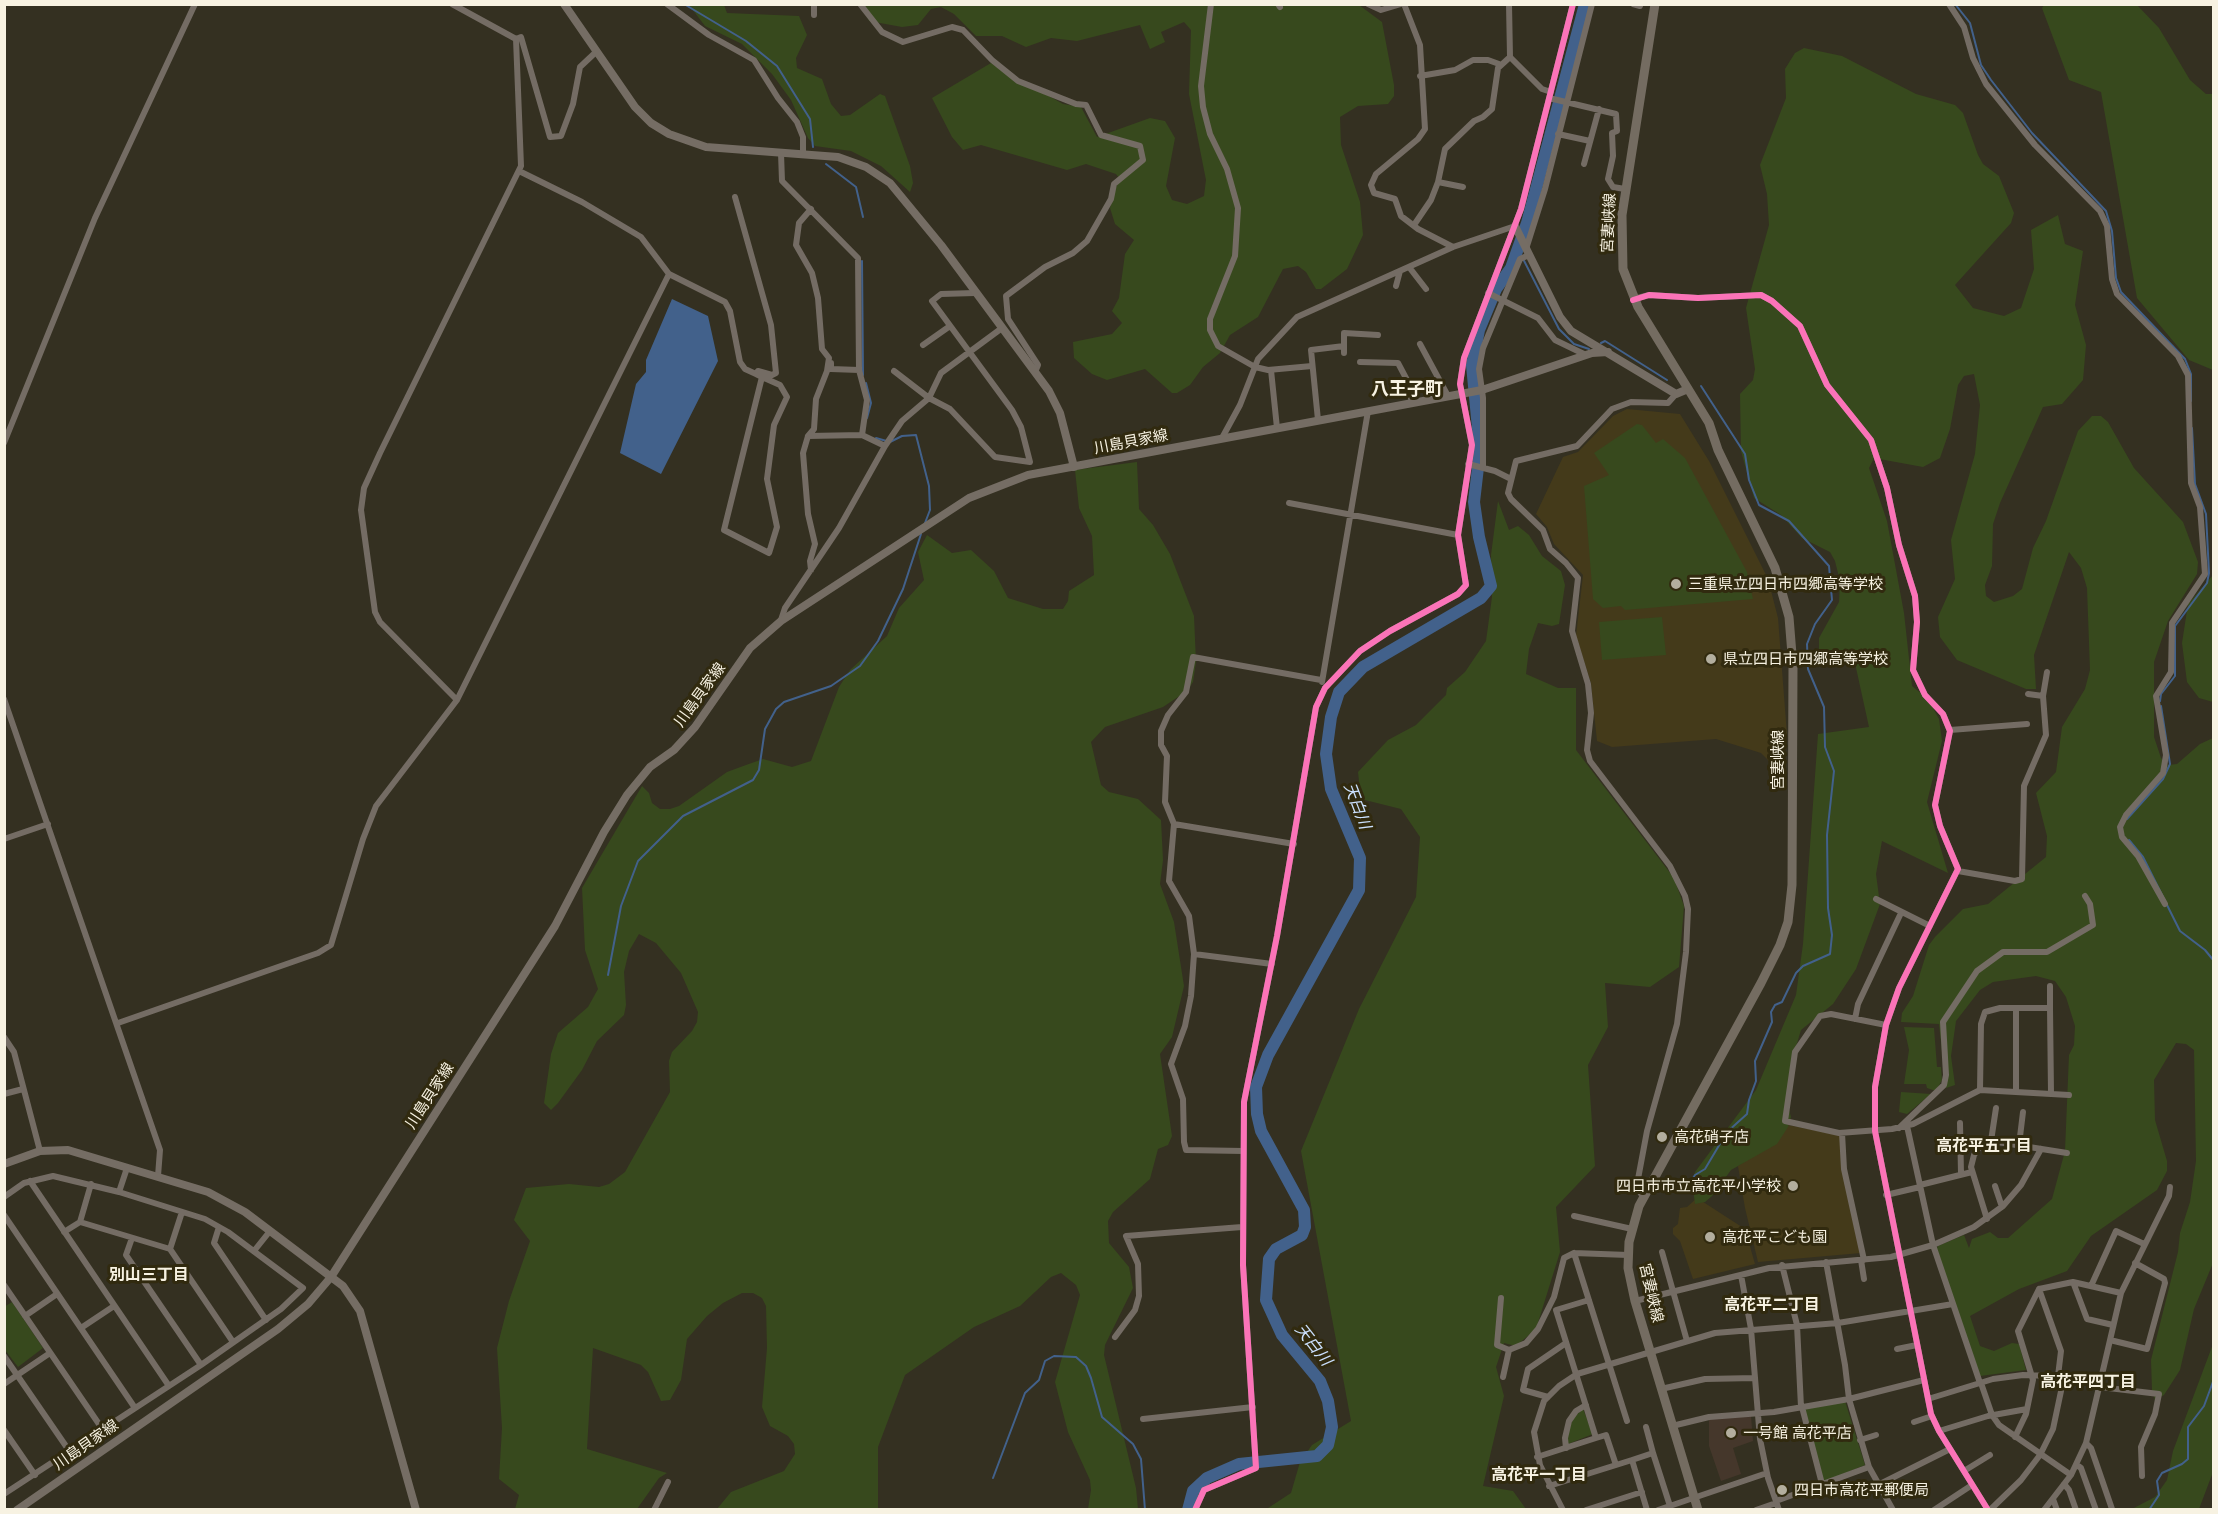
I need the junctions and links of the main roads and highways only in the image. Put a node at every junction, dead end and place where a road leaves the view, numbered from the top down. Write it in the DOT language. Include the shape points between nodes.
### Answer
graph roads {
  1 [pos="564,4"];
  2 [pos="1655,4"];
  3 [pos="1515,226"];
  4 [pos="1608,352"];
  5 [pos="1688,389"];
  6 [pos="1074,467"];
  7 [pos="4,1164"];
  8 [pos="331,1277"];
  9 [pos="17,1509"];
  10 [pos="416,1509"];
  11 [pos="1698,1509"];
  1 -- 6 [label="main road" via="643,116 669,134 706,147 851,160 890,183 1035,372 1060,413"];
  2 -- 5 [label="main road, 宮妻峡線" via="1625,189 1620,229 1622,260 1633,300"];
  3 -- 4 [label="main road" via="1560,317 1571,331"];
  4 -- 5 [label="main road" via="1676,394"];
  4 -- 6 [label="main road, 川島貝家線" via="1586,355 1482,390"];
  5 -- 11 [label="main road, 宮妻峡線" via="1709,423 1775,568 1786,603 1793,667 1792,885 1788,922 1780,945 1643,1197 1628,1255 1635,1300"];
  6 -- 8 [label="main road, 川島貝家線" via="1028,475 989,488 781,621 750,648 695,727 674,750 650,767 627,795 555,926"];
  7 -- 8 [label="main road" via="40,1151 68,1150 221,1197"];
  8 -- 9 [label="main road, 川島貝家線" via="308,1304 278,1329"];
  8 -- 10 [label="main road" via="349,1292 360,1311"];
}
